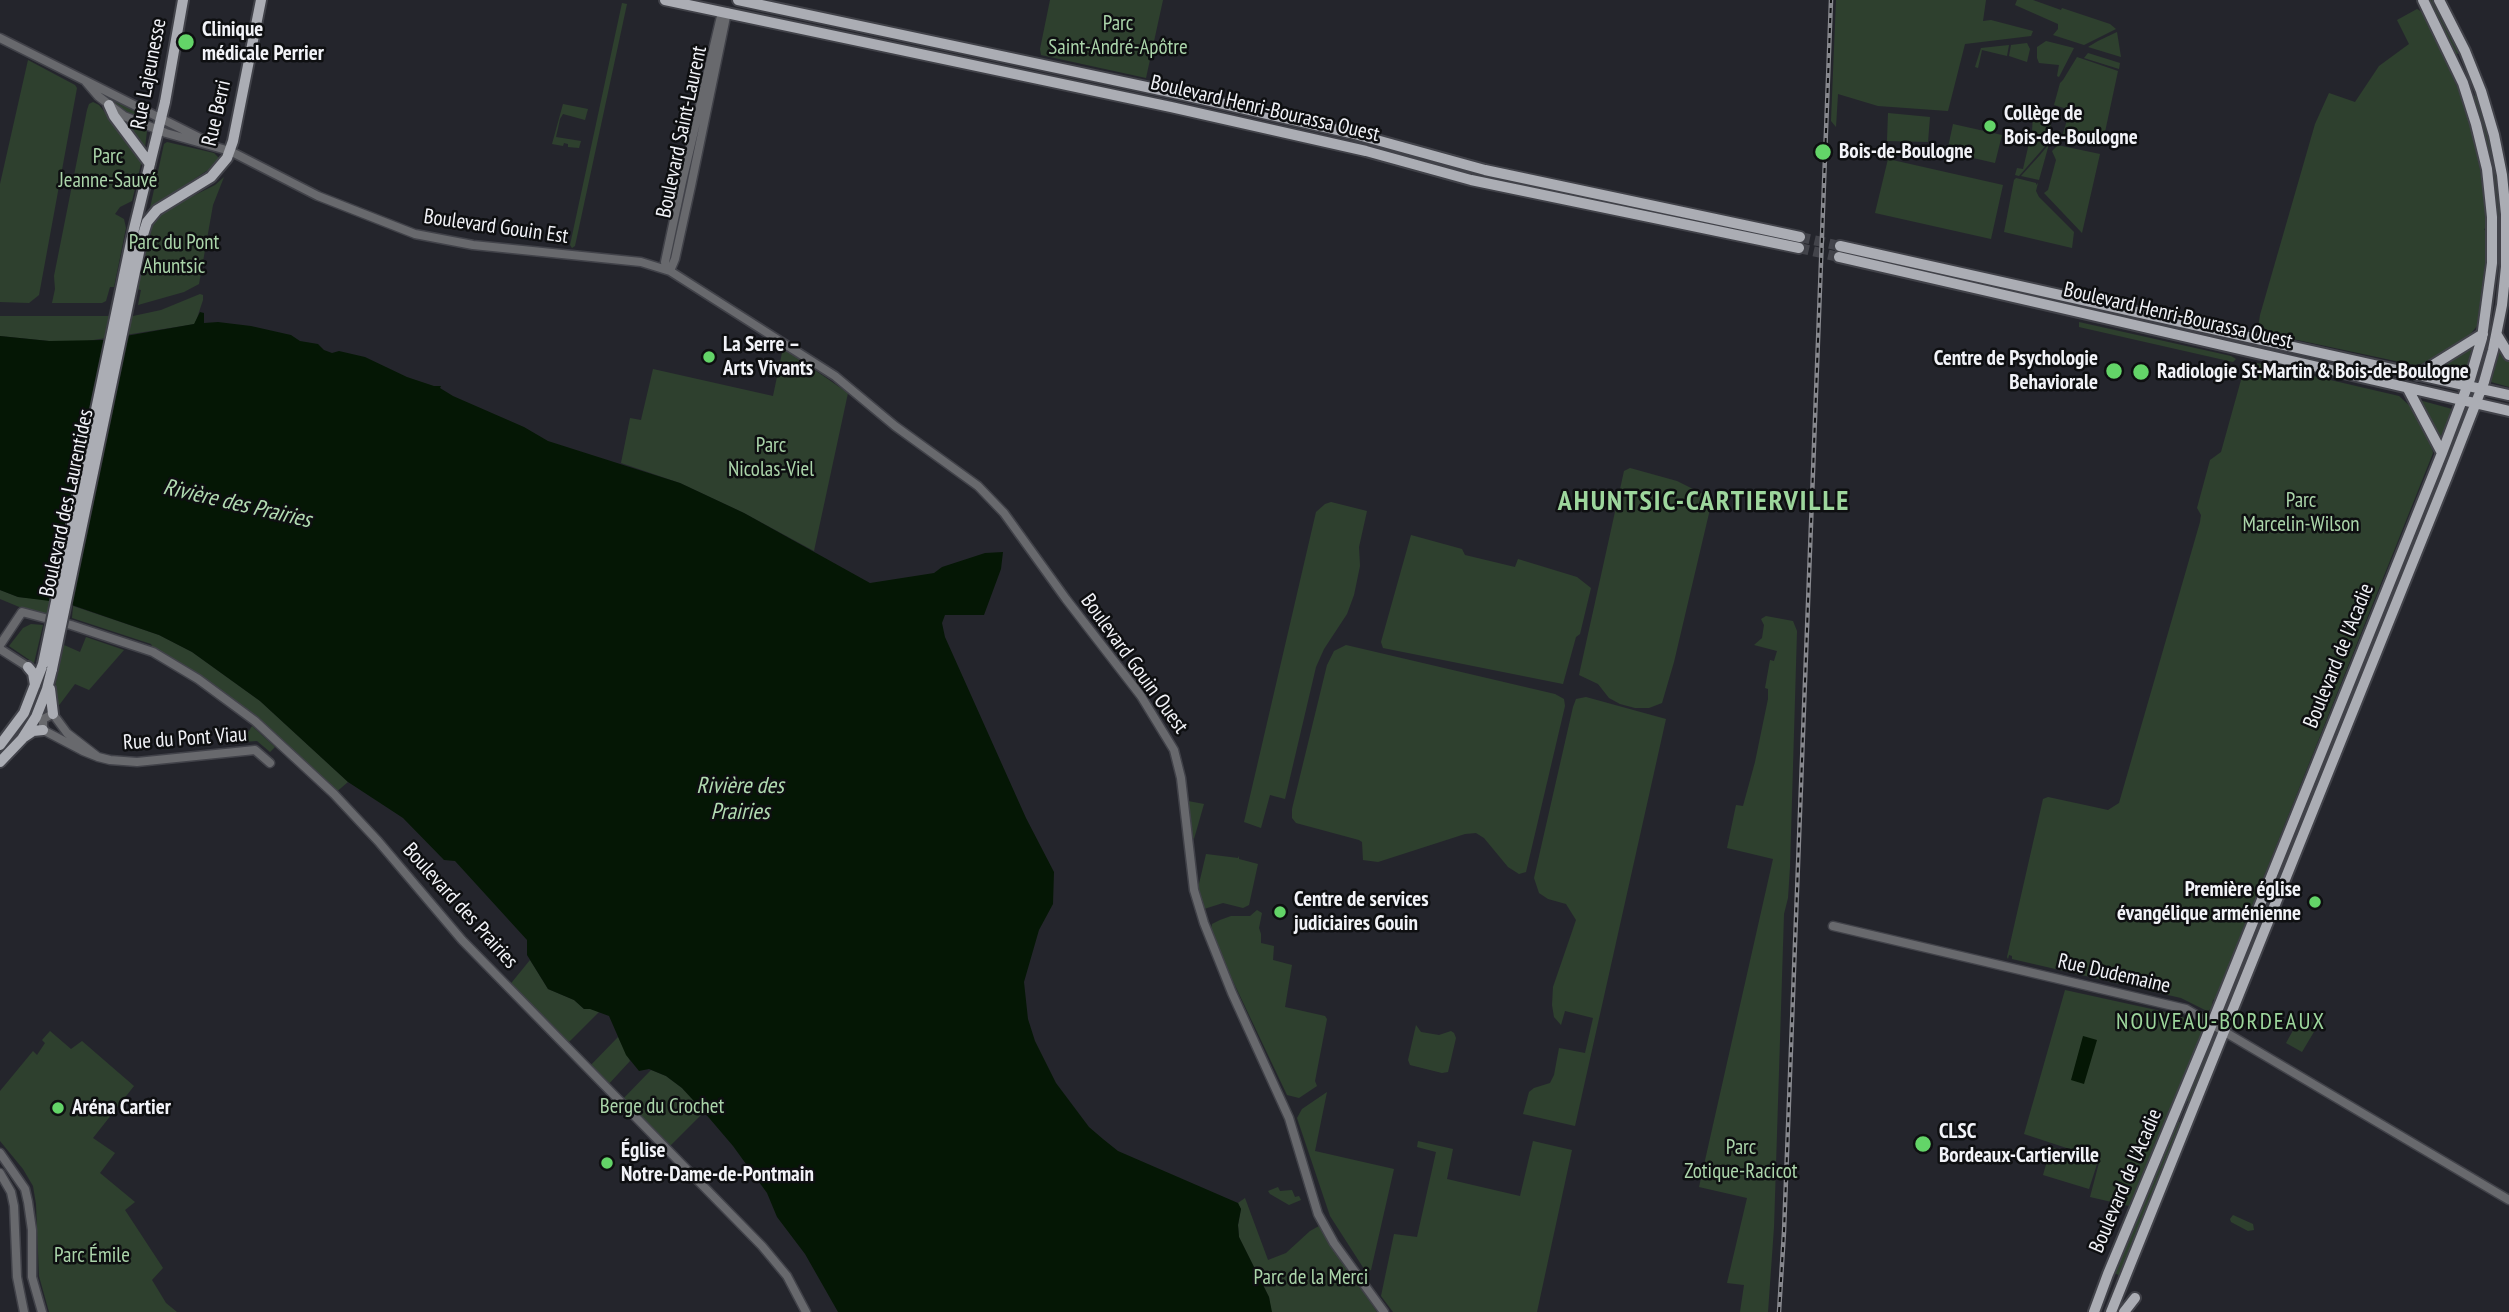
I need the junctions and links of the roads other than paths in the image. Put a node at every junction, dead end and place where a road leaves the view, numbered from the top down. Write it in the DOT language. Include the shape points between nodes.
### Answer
graph roads {
  1 [pos="183,0"];
  2 [pos="261,0"];
  3 [pos="665,0"];
  4 [pos="727,0"];
  5 [pos="738,0"];
  6 [pos="2423,0"];
  7 [pos="2439,0"];
  8 [pos="724,12"];
  9 [pos="0,38"];
  10 [pos="86,82"];
  11 [pos="2478,83"];
  12 [pos="2465,88"];
  13 [pos="109,105"];
  14 [pos="159,125"];
  15 [pos="230,151"];
  16 [pos="150,164"];
  17 [pos="137,238"];
  18 [pos="668,270"];
  19 [pos="2483,334"];
  20 [pos="2497,335"];
  21 [pos="2509,355"];
  22 [pos="2417,375"];
  23 [pos="2468,386"];
  24 [pos="2408,389"];
  25 [pos="2481,389"];
  26 [pos="2509,396"];
  27 [pos="2462,401"];
  28 [pos="2476,404"];
  29 [pos="2509,411"];
  30 [pos="2442,453"];
  31 [pos="0,647"];
  32 [pos="28,667"];
  33 [pos="48,671"];
  34 [pos="36,688"];
  35 [pos="52,714"];
  36 [pos="43,730"];
  37 [pos="22,738"];
  38 [pos="0,745"];
  39 [pos="98,757"];
  40 [pos="0,762"];
  41 [pos="270,763"];
  42 [pos="1833,926"];
  43 [pos="2212,1023"];
  44 [pos="2225,1031"];
  45 [pos="0,1153"];
  46 [pos="0,1173"];
  47 [pos="2509,1200"];
  48 [pos="2136,1298"];
  49 [pos="24,1312"];
  50 [pos="42,1312"];
  51 [pos="806,1312"];
  52 [pos="1384,1312"];
  53 [pos="2094,1312"];
  54 [pos="2111,1312"];
  55 [pos="2124,1312"];
  1 -- 14 [label="main road, Rue Lajeunesse"];
  2 -- 15 [label="main road, Rue Berri"];
  3 -- 8 [label="main road, Boulevard Henri-Bourassa Ouest"];
  4 -- 8 [label="main road, Boulevard Saint-Laurent"];
  5 -- 8 [label="main road, Boulevard Henri-Bourassa Ouest" via="1351,133 1485,170 1800,242 1474,180 1164,105"];
  6 -- 12 [label="main road, Boulevard de l'Acadie"];
  7 -- 11 [label="main road, Boulevard de l'Acadie"];
  8 -- 18 [label="street, Boulevard Saint-Laurent" via="682,182 665,262"];
  9 -- 10 [label="street, Boulevard Gouin Est"];
  10 -- 13 [label="street, Boulevard Gouin Est"];
  10 -- 14 [label="street, Boulevard Gouin Est"];
  11 -- 12 [label="main road"];
  11 -- 20 [label="main road, Boulevard de l'Acadie" via="2494,135 2505,197 2506,267"];
  12 -- 19 [label="main road, Boulevard de l'Acadie" via="2484,157 2492,217 2492,271"];
  13 -- 14 [label="street, Boulevard Gouin Est" via="121,115"];
  13 -- 16 [label="main road"];
  14 -- 15 [label="street, Boulevard Gouin Est"];
  14 -- 16 [label="main road, Rue Lajeunesse"];
  15 -- 17 [label="main road, Rue Berri" via="212,176 160,208"];
  15 -- 18 [label="street, Boulevard Gouin Est" via="329,201 426,237 642,262"];
  16 -- 17 [label="main road, Rue Lajeunesse"];
  17 -- 33 [label="main road, Boulevard des Laurentides, bridge"];
  18 -- 52 [label="street, Boulevard Gouin Ouest" via="835,376 978,486 1004,513 1144,701 1178,762 1199,909 1285,1108 1313,1202 1331,1238"];
  19 -- 22 [label="main road"];
  19 -- 23 [label="main road, Boulevard de l'Acadie"];
  20 -- 21 [label="main road"];
  20 -- 25 [label="main road, Boulevard de l'Acadie"];
  22 -- 23 [label="main road, Boulevard Henri-Bourassa Ouest"];
  22 -- 24 [label="main road, Boulevard Henri-Bourassa Ouest" via="1840,252"];
  23 -- 25 [label="main road, Boulevard Henri-Bourassa Ouest"];
  23 -- 27 [label="main road, Boulevard de l'Acadie"];
  24 -- 27 [label="main road, Boulevard Henri-Bourassa Ouest"];
  24 -- 30 [label="main road"];
  25 -- 26 [label="main road, Boulevard Henri-Bourassa Ouest"];
  25 -- 28 [label="main road, Boulevard de l'Acadie"];
  27 -- 28 [label="main road, Boulevard Henri-Bourassa Ouest"];
  27 -- 30 [label="main road, Boulevard de l'Acadie"];
  28 -- 29 [label="main road, Boulevard Henri-Bourassa Ouest"];
  28 -- 44 [label="main road, Boulevard de l'Acadie"];
  30 -- 43 [label="main road, Boulevard de l'Acadie"];
  31 -- 32 [label="street"];
  31 -- 51 [label="street, Boulevard des Prairies" via="22,612 71,625 148,649 256,721 334,794 462,940 762,1246 787,1276"];
  32 -- 34 [label="main road"];
  33 -- 34 [label="main road, Boulevard des Laurentides"];
  33 -- 35 [label="main road"];
  33 -- 37 [label="main road, Boulevard des Laurentides" via="36,717"];
  34 -- 38 [label="main road, Boulevard des Laurentides" via="19,722"];
  35 -- 36 [label="street" via="43,720"];
  35 -- 39 [label="street, Rue du Pont Viau" via="71,737"];
  36 -- 37 [label="main road"];
  36 -- 39 [label="street, Rue du Pont Viau"];
  37 -- 40 [label="main road, Boulevard des Laurentides"];
  39 -- 41 [label="street, Rue du Pont Viau" via="127,762 255,750"];
  42 -- 43 [label="street, Rue Dudemaine" via="2178,1006"];
  43 -- 44 [label="street, Rue Dudemaine"];
  43 -- 53 [label="main road, Boulevard de l'Acadie"];
  44 -- 47 [label="street, Rue Dudemaine"];
  44 -- 54 [label="main road, Boulevard de l'Acadie"];
  45 -- 50 [label="street" via="25,1189 32,1230 32,1278"];
  46 -- 49 [label="street" via="14,1206 17,1277"];
  48 -- 55 [label="main road"];
}
